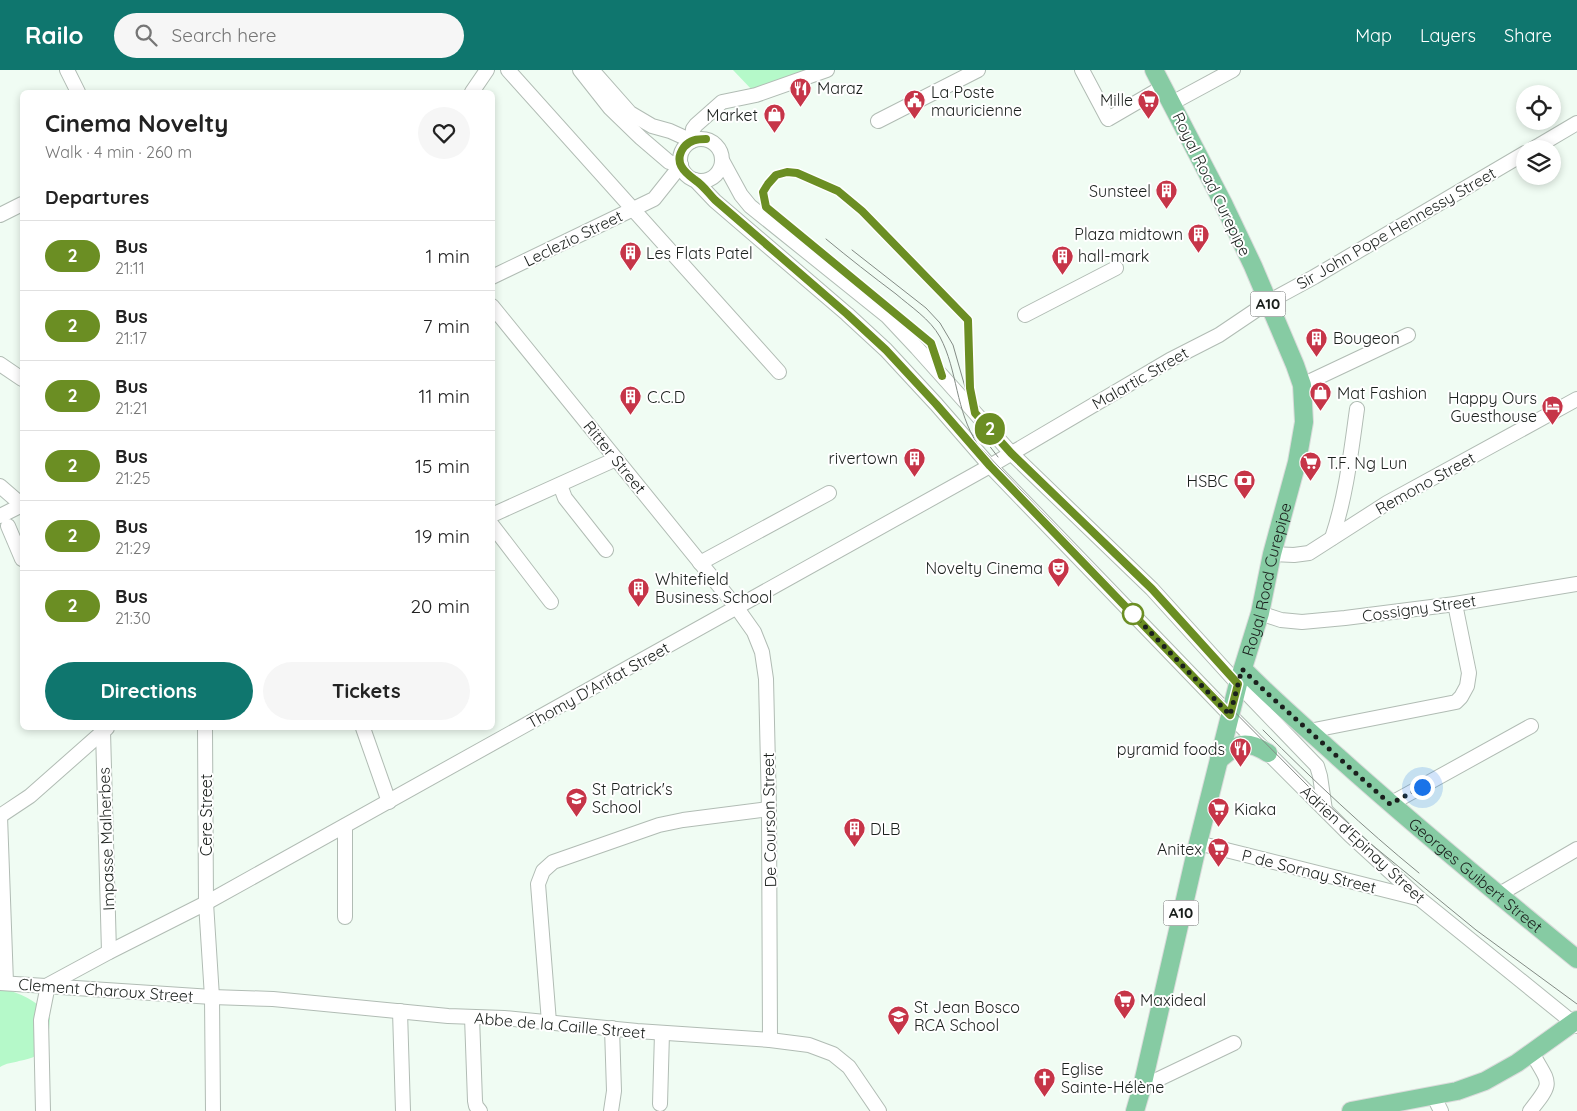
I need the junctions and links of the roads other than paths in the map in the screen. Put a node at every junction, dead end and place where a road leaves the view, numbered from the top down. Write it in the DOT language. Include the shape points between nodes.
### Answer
graph roads {
  1 [pos="67,70"];
  2 [pos="487,70"];
  3 [pos="508,70"];
  4 [pos="580,70"];
  5 [pos="592,70"];
  6 [pos="827,70"];
  7 [pos="978,70"];
  8 [pos="1082,70"];
  9 [pos="1154,70"];
  10 [pos="1233,70"];
  11 [pos="1163,86"];
  12 [pos="77,90"];
  13 [pos="473,90"];
  14 [pos="1172,103"];
  15 [pos="709,113"];
  16 [pos="878,121"];
  17 [pos="1577,124"];
  18 [pos="1549,140"];
  19 [pos="692,141"];
  20 [pos="712,141"];
  21 [pos="1516,158"];
  22 [pos="722,162"];
  23 [pos="681,165"];
  24 [pos="695,180"];
  25 [pos="20,205"];
  26 [pos="633,209"];
  27 [pos="0,215"];
  28 [pos="1116,268"];
  29 [pos="495,276"];
  30 [pos="1268,302"];
  31 [pos="495,310"];
  32 [pos="1025,315"];
  33 [pos="1408,335"];
  34 [pos="0,364"];
  35 [pos="779,372"];
  36 [pos="20,378"];
  37 [pos="1302,385"];
  38 [pos="1577,399"];
  39 [pos="1356,409"];
  40 [pos="1011,453"];
  41 [pos="616,459"];
  42 [pos="990,466"];
  43 [pos="560,484"];
  44 [pos="0,486"];
  45 [pos="829,493"];
  46 [pos="20,503"];
  47 [pos="20,507"];
  48 [pos="495,514"];
  49 [pos="4,521"];
  50 [pos="495,529"];
  51 [pos="1332,538"];
  52 [pos="606,550"];
  53 [pos="1272,554"];
  54 [pos="20,555"];
  55 [pos="700,563"];
  56 [pos="1577,584"];
  57 [pos="551,602"];
  58 [pos="1455,604"];
  59 [pos="737,608"];
  60 [pos="1260,613"];
  61 [pos="1240,677"];
  62 [pos="1230,715"];
  63 [pos="1531,726"];
  64 [pos="102,730"];
  65 [pos="103,730"];
  66 [pos="205,730"];
  67 [pos="364,730"];
  68 [pos="1309,731"];
  69 [pos="1268,752"];
  70 [pos="1219,760"];
  71 [pos="389,802"];
  72 [pos="1390,804"];
  73 [pos="769,809"];
  74 [pos="1325,810"];
  75 [pos="0,816"];
  76 [pos="345,826"];
  77 [pos="1198,843"];
  78 [pos="1577,849"];
  79 [pos="1498,895"];
  80 [pos="1420,899"];
  81 [pos="206,903"];
  82 [pos="345,917"];
  83 [pos="109,952"];
  84 [pos="1577,958"];
  85 [pos="3,983"];
  86 [pos="48,985"];
  87 [pos="212,997"];
  88 [pos="400,1011"];
  89 [pos="472,1017"];
  90 [pos="549,1022"];
  91 [pos="1576,1022"];
  92 [pos="612,1028"];
  93 [pos="662,1033"];
  94 [pos="770,1040"];
  95 [pos="1234,1043"];
  96 [pos="1532,1052"];
  97 [pos="1142,1087"];
  98 [pos="1433,1095"];
  99 [pos="660,1104"];
  100 [pos="42,1111"];
  101 [pos="213,1111"];
  102 [pos="403,1111"];
  103 [pos="480,1111"];
  104 [pos="611,1111"];
  105 [pos="879,1111"];
  106 [pos="1135,1111"];
  107 [pos="1352,1111"];
  108 [pos="1441,1111"];
  109 [pos="1530,1111"];
  1 -- 12 [label="street"];
  2 -- 13 [label="street"];
  3 -- 26 [label="street"];
  4 -- 23 [label="street" via="610,108 641,138 669,162"];
  5 -- 19 [label="street" via="630,113 652,126"];
  6 -- 15 [label="street" via="756,95 722,102"];
  7 -- 16 [label="street"];
  8 -- 11 [label="street" via="1108,119"];
  9 -- 11 [label="main road, Royal Road Curepipe / A10"];
  10 -- 14 [label="street"];
  11 -- 14 [label="main road, Royal Road Curepipe / A10"];
  14 -- 30 [label="main road, Royal Road Curepipe / A10"];
  15 -- 19 [label="street" via="693,128"];
  15 -- 20 [label="street" via="704,129"];
  17 -- 18 [label="street"];
  19 -- 20 [label="street"];
  19 -- 23 [label="street" via="682,151"];
  20 -- 22 [label="street" via="720,150"];
  21 -- 30 [label="street, Sir John Pope Hennessy Street"];
  22 -- 24 [label="street" via="713,177"];
  22 -- 40 [label="street" via="750,206 887,316"];
  23 -- 24 [label="street"];
  23 -- 26 [label="street, Leclezio Street" via="654,199"];
  24 -- 42 [label="street, Adrien d'Epinay Street" via="886,350"];
  25 -- 27 [label="street"];
  26 -- 29 [label="street, Leclezio Street"];
  26 -- 35 [label="street"];
  28 -- 32 [label="street"];
  30 -- 37 [label="main road, Royal Road Curepipe / A10"];
  30 -- 40 [label="street, Malartic Street" via="1219,335"];
  31 -- 41 [label="street, Ritter Street"];
  33 -- 37 [label="street"];
  34 -- 36 [label="street"];
  37 -- 53 [label="main road, Royal Road Curepipe / A10" via="1304,422 1301,443"];
  38 -- 51 [label="street, Remono Street" via="1387,503"];
  39 -- 51 [label="street" via="1339,518"];
  40 -- 42 [label="street, Malartic Street"];
  40 -- 61 [label="street"];
  41 -- 43 [label="street"];
  41 -- 55 [label="street, Ritter Street"];
  42 -- 59 [label="street, Thomy D'Arifat Street"];
  42 -- 62 [label="street, Adrien d'Epinay Street"];
  43 -- 48 [label="street"];
  43 -- 52 [label="street" via="565,498"];
  44 -- 46 [label="street"];
  45 -- 55 [label="street"];
  47 -- 49 [label="street"];
  49 -- 54 [label="street"];
  50 -- 57 [label="street"];
  51 -- 53 [label="street, Remono Street" via="1309,552"];
  53 -- 60 [label="main road, Royal Road Curepipe / A10"];
  55 -- 59 [label="street, Ritter Street"];
  56 -- 58 [label="street, Cossigny Street"];
  58 -- 60 [label="street, Cossigny Street" via="1302,622"];
  58 -- 68 [label="street" via="1470,673 1461,698 1456,702"];
  59 -- 71 [label="street, Thomy D'Arifat Street"];
  59 -- 73 [label="street, De Courson Street" via="754,632 762,652 766,679"];
  60 -- 61 [label="main road, Royal Road Curepipe / A10"];
  61 -- 62 [label="main road, Royal Road Curepipe / A10"];
  61 -- 68 [label="main road, Georges Guibert Street"];
  61 -- 74 [label="street" via="1317,766"];
  62 -- 69 [label="street, Adrien d'Epinay Street"];
  62 -- 70 [label="main road, Royal Road Curepipe / A10"];
  63 -- 72 [label="street"];
  64 -- 75 [label="street" via="30,796"];
  65 -- 83 [label="street, Impasse Malherbes"];
  66 -- 81 [label="street, Cere Street"];
  67 -- 71 [label="street"];
  68 -- 72 [label="main road, Georges Guibert Street"];
  69 -- 70 [label="main road" via="1255,745 1238,745"];
  69 -- 74 [label="street, Adrien d'Epinay Street"];
  70 -- 77 [label="main road, Royal Road Curepipe / A10"];
  71 -- 76 [label="street, Thomy D'Arifat Street"];
  72 -- 79 [label="main road, Georges Guibert Street"];
  73 -- 90 [label="street" via="660,825 553,862 543,871 538,884"];
  73 -- 94 [label="street, De Courson Street"];
  74 -- 80 [label="street, Adrien d'Epinay Street"];
  75 -- 85 [label="street"];
  76 -- 81 [label="street, Thomy D'Arifat Street"];
  76 -- 82 [label="street"];
  77 -- 80 [label="street, P de Sornay Street"];
  77 -- 97 [label="main road, Royal Road Curepipe / A10"];
  78 -- 79 [label="street"];
  79 -- 84 [label="main road, Georges Guibert Street"];
  80 -- 91 [label="street, Adrien d'Epinay Street"];
  81 -- 83 [label="street, Thomy D'Arifat Street"];
  81 -- 87 [label="street, Cere Street"];
  83 -- 86 [label="street, Thomy D'Arifat Street"];
  85 -- 86 [label="street, Clement Charoux Street"];
  86 -- 87 [label="street, Clement Charoux Street"];
  86 -- 100 [label="street" via="41,1020"];
  87 -- 88 [label="street, Abbe de la Caille Street" via="273,999"];
  87 -- 101 [label="street, Cere Street"];
  88 -- 89 [label="street, Abbe de la Caille Street"];
  88 -- 102 [label="street"];
  89 -- 90 [label="street, Abbe de la Caille Street"];
  89 -- 103 [label="street" via="475,1101"];
  90 -- 92 [label="street, Abbe de la Caille Street"];
  91 -- 96 [label="main road"];
  92 -- 93 [label="street, Abbe de la Caille Street"];
  92 -- 104 [label="street" via="614,1091"];
  93 -- 94 [label="street, Abbe de la Caille Street"];
  93 -- 99 [label="street"];
  94 -- 105 [label="street, Abbe de la Caille Street" via="809,1045 833,1054 849,1067"];
  95 -- 97 [label="street"];
  96 -- 98 [label="main road" via="1486,1081"];
  96 -- 109 [label="street" via="1548,1085"];
  97 -- 106 [label="main road, Royal Road Curepipe / A10"];
  98 -- 107 [label="main road"];
  98 -- 108 [label="street"];
}
